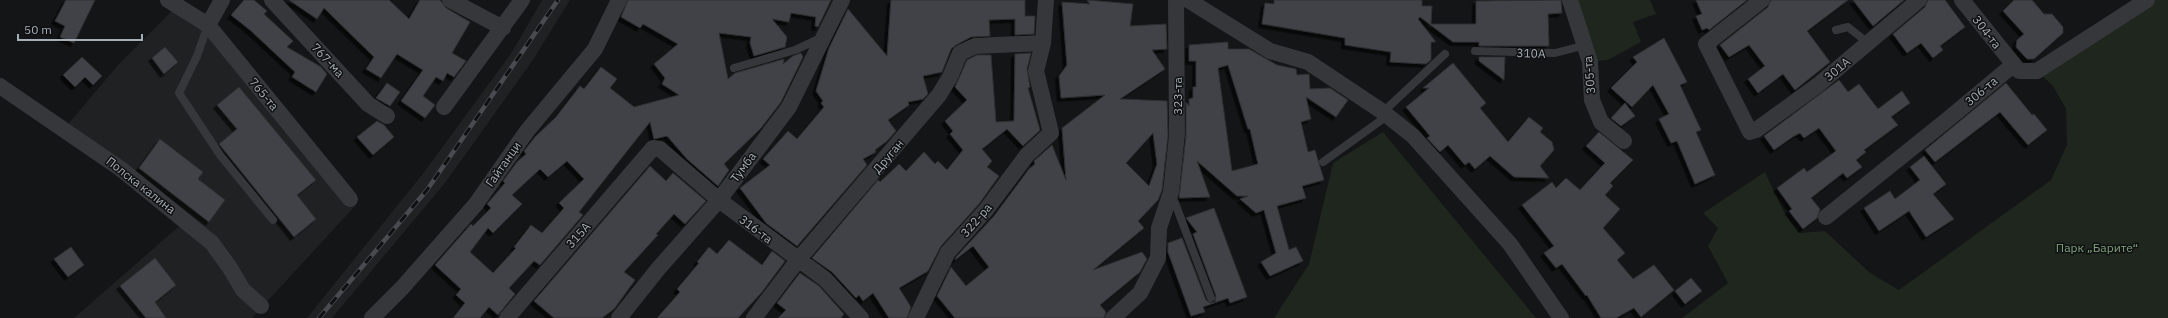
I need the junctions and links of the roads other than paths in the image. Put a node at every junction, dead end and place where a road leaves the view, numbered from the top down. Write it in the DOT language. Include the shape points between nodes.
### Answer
graph roads {
  1 [pos="168,0"];
  2 [pos="222,0"];
  3 [pos="272,0"];
  4 [pos="450,0"];
  5 [pos="522,0"];
  6 [pos="619,0"];
  7 [pos="842,0"];
  8 [pos="1046,0"];
  9 [pos="1176,0"];
  10 [pos="1188,0"];
  11 [pos="1570,0"];
  12 [pos="1762,0"];
  13 [pos="1919,0"];
  14 [pos="1962,0"];
  15 [pos="2147,0"];
  16 [pos="208,25"];
  17 [pos="503,28"];
  18 [pos="1836,30"];
  19 [pos="822,38"];
  20 [pos="1043,43"];
  21 [pos="1868,43"];
  22 [pos="1586,45"];
  23 [pos="1475,51"];
  24 [pos="1445,54"];
  25 [pos="2013,65"];
  26 [pos="734,68"];
  27 [pos="0,86"];
  28 [pos="444,108"];
  29 [pos="1385,114"];
  30 [pos="387,116"];
  31 [pos="1624,141"];
  32 [pos="648,151"];
  33 [pos="1323,162"];
  34 [pos="1171,192"];
  35 [pos="350,199"];
  36 [pos="719,200"];
  37 [pos="1826,217"];
  38 [pos="273,220"];
  39 [pos="798,260"];
  40 [pos="1211,298"];
  41 [pos="261,306"];
  42 [pos="372,318"];
  43 [pos="507,318"];
  44 [pos="619,318"];
  45 [pos="754,318"];
  46 [pos="861,318"];
  47 [pos="916,318"];
  48 [pos="1113,318"];
  49 [pos="1561,318"];
  1 -- 16 [label="street, 765-та"];
  2 -- 16 [label="street"];
  3 -- 30 [label="street, 767-ма" via="368,104"];
  4 -- 17 [label="street"];
  5 -- 17 [label="street"];
  6 -- 42 [label="street, Гайтанци" via="595,49 527,131 476,204"];
  7 -- 19 [label="street, Тумба"];
  8 -- 20 [label="street"];
  9 -- 34 [label="street, 323-та" via="1177,135"];
  10 -- 29 [label="street" via="1270,51 1308,62"];
  11 -- 22 [label="street, 305-та"];
  12 -- 21 [label="street, 301А" via="1706,44 1750,132 1818,85"];
  13 -- 21 [label="street, 301А"];
  14 -- 25 [label="street, 304-та"];
  15 -- 25 [label="street" via="2037,71 2019,71"];
  16 -- 35 [label="street, 765-та"];
  16 -- 38 [label="lane" via="197,56 179,93 220,155"];
  17 -- 28 [label="street"];
  18 -- 21 [label="lane" via="1848,27"];
  19 -- 26 [label="lane" via="795,50"];
  19 -- 36 [label="street, Тумба" via="790,107"];
  20 -- 39 [label="street, Друган" via="976,46 960,53 939,95"];
  20 -- 47 [label="street, 322-ра" via="1036,71 1051,133 1027,155 986,210 948,252"];
  22 -- 23 [label="lane, 310А" via="1555,53"];
  22 -- 31 [label="street, 305-та" via="1590,62 1592,100 1601,122"];
  24 -- 29 [label="lane"];
  25 -- 37 [label="street, 306-та"];
  27 -- 41 [label="street, Полска калина" via="121,168 212,243 243,290"];
  29 -- 33 [label="lane"];
  29 -- 49 [label="street" via="1413,136 1510,244"];
  32 -- 36 [label="street, 316-та" via="653,148 660,149"];
  32 -- 43 [label="street, 315А"];
  34 -- 40 [label="lane, 323-та"];
  34 -- 48 [label="street, 323-та" via="1159,228 1158,258 1140,293"];
  36 -- 39 [label="street, 316-та"];
  36 -- 44 [label="street, Тумба"];
  39 -- 45 [label="street, Друган"];
  39 -- 46 [label="street, 316-та" via="826,280"];
}
